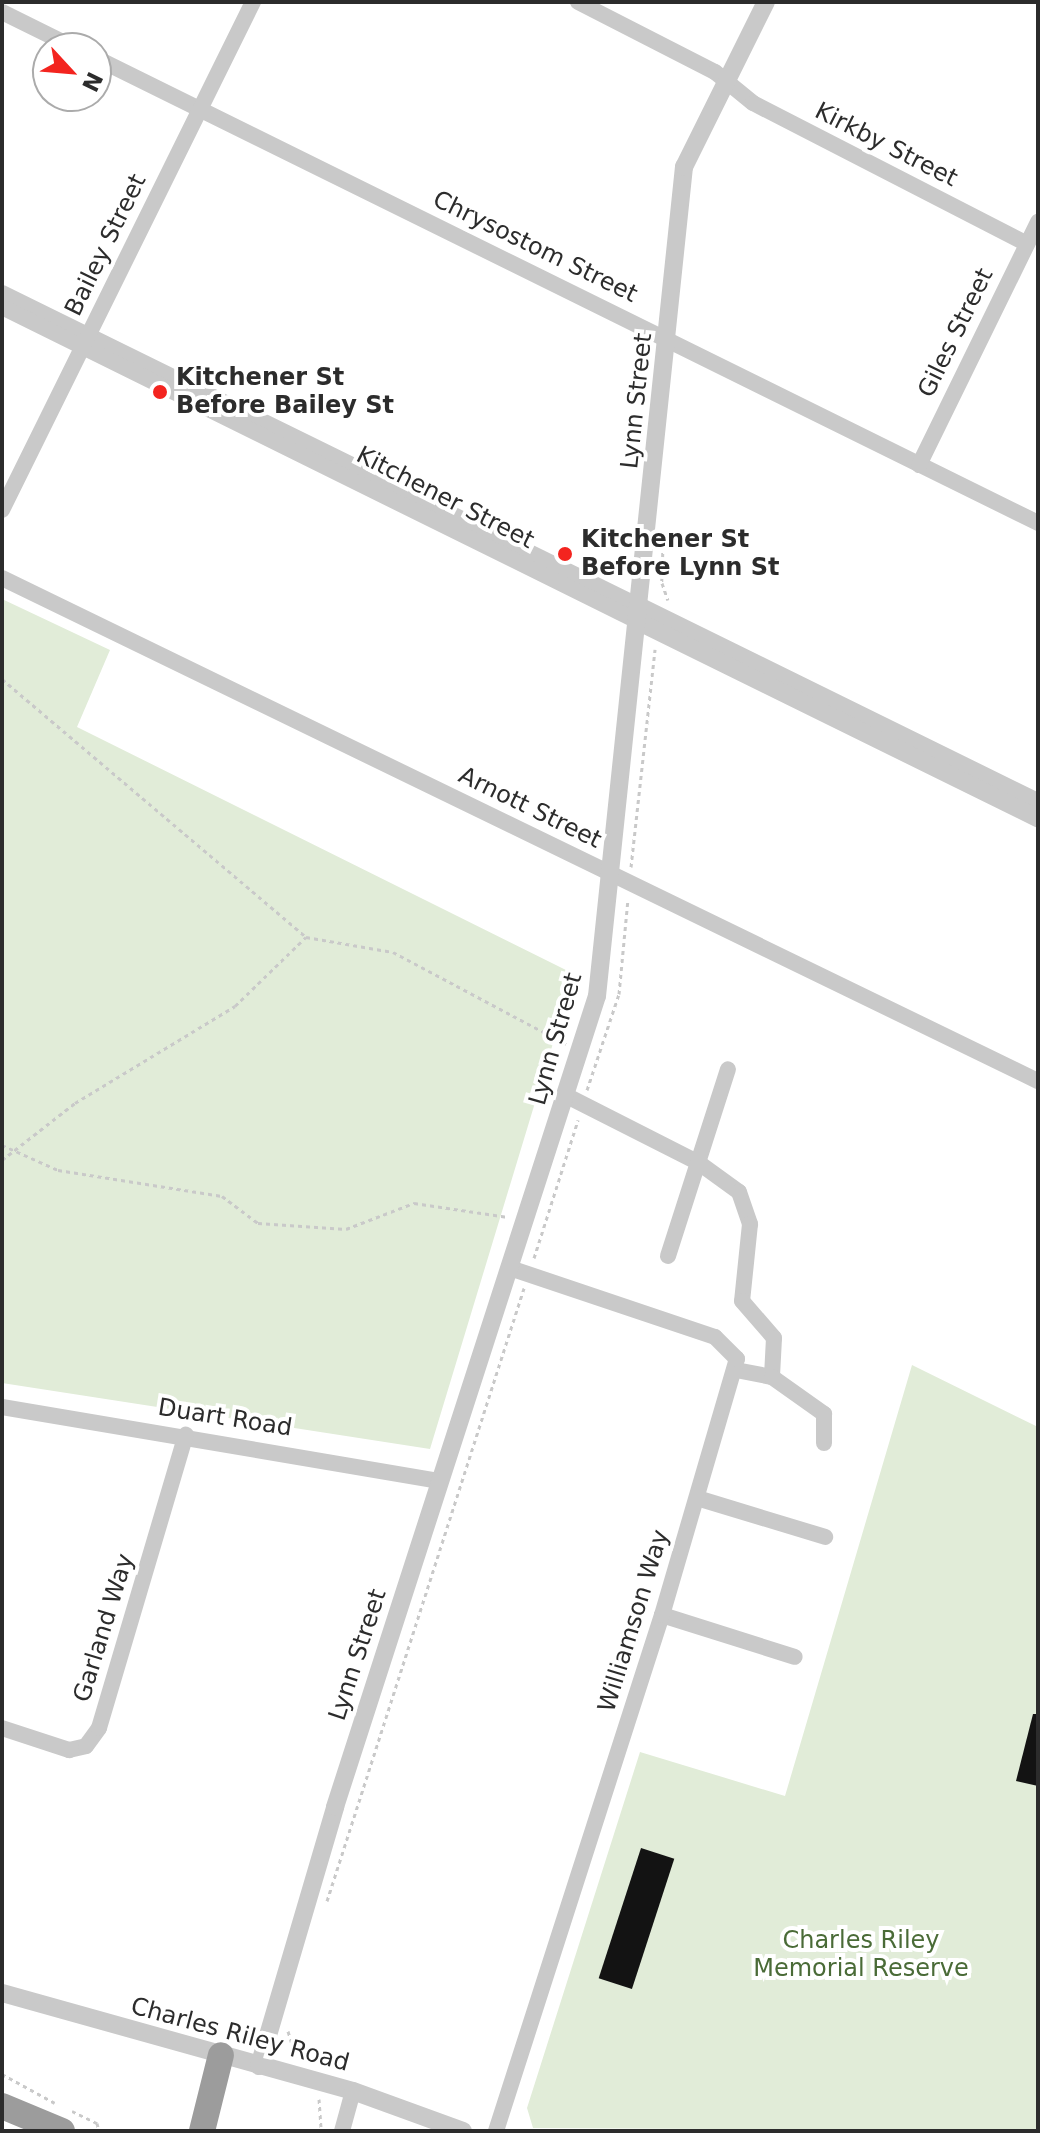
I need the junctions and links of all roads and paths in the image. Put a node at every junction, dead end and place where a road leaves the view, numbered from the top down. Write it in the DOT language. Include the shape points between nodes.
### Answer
graph roads {
  1 [pos="253,2"];
  2 [pos="578,2"];
  3 [pos="766,2"];
  4 [pos="2,12"];
  5 [pos="43,32"];
  6 [pos="112,66"];
  7 [pos="727,82"];
  8 [pos="200,109"];
  9 [pos="1038,222"];
  10 [pos="1027,244"];
  11 [pos="2,293"];
  12 [pos="2,307"];
  13 [pos="86,339"];
  14 [pos="668,339"];
  15 [pos="919,465"];
  16 [pos="2,510"];
  17 [pos="1038,523"];
  18 [pos="663,543"];
  19 [pos="2,578"];
  20 [pos="676,605"];
  21 [pos="638,613"];
  22 [pos="2,679"];
  23 [pos="1038,802"];
  24 [pos="1038,818"];
  25 [pos="612,875"];
  26 [pos="306,937"];
  27 [pos="580,1050"];
  28 [pos="728,1069"];
  29 [pos="1038,1081"];
  30 [pos="565,1095"];
  31 [pos="2,1145"];
  32 [pos="13,1152"];
  33 [pos="2,1160"];
  34 [pos="699,1163"];
  35 [pos="526,1219"];
  36 [pos="668,1256"];
  37 [pos="513,1269"];
  38 [pos="736,1370"];
  39 [pos="772,1377"];
  40 [pos="2,1407"];
  41 [pos="186,1435"];
  42 [pos="824,1443"];
  43 [pos="440,1481"];
  44 [pos="697,1498"];
  45 [pos="825,1537"];
  46 [pos="662,1615"];
  47 [pos="795,1657"];
  48 [pos="2,1728"];
  49 [pos="2,1993"];
  50 [pos="221,2055"];
  51 [pos="259,2066"];
  52 [pos="2,2074"];
  53 [pos="353,2091"];
  54 [pos="2,2106"];
  55 [pos="2,2121"];
  56 [pos="16,2131"];
  57 [pos="62,2131"];
  58 [pos="99,2131"];
  59 [pos="202,2131"];
  60 [pos="342,2131"];
  61 [pos="463,2131"];
  62 [pos="496,2131"];
  1 -- 8 [label="street, Bailey Street"];
  2 -- 7 [label="street, Kirkby Street"];
  3 -- 7 [label="street, Lynn Street"];
  4 -- 5 [label="street"];
  6 -- 8 [label="street, Chrysostom Street"];
  7 -- 10 [label="street, Kirkby Street" via="753,103"];
  7 -- 14 [label="street, Lynn Street" via="684,167"];
  8 -- 13 [label="street, Bailey Street"];
  8 -- 14 [label="street, Chrysostom Street"];
  9 -- 10 [label="street, Giles Street"];
  10 -- 15 [label="street, Giles Street"];
  11 -- 13 [label="street, Kitchener Street"];
  12 -- 13 [label="street, Kitchener Street"];
  13 -- 16 [label="street, Bailey Street"];
  13 -- 21 [label="street, Kitchener Street"];
  14 -- 15 [label="street, Chrysostom Street"];
  14 -- 21 [label="street, Lynn Street"];
  15 -- 17 [label="street, Chrysostom Street"];
  18 -- 20 [label="path" via="662,583"];
  19 -- 25 [label="street, Arnott Street"];
  21 -- 23 [label="street, Kitchener Street"];
  21 -- 24 [label="street, Kitchener Street"];
  21 -- 25 [label="street, Lynn Street"];
  22 -- 26 [label="path"];
  25 -- 27 [label="street, Lynn Street" via="597,996"];
  25 -- 29 [label="street, Arnott Street"];
  26 -- 27 [label="path" via="393,952"];
  26 -- 32 [label="path" via="235,1006 75,1103"];
  27 -- 30 [label="street, Lynn Street"];
  28 -- 34 [label="street"];
  30 -- 34 [label="street"];
  30 -- 35 [label="street, Lynn Street"];
  31 -- 32 [label="path"];
  32 -- 33 [label="path"];
  32 -- 35 [label="path" via="58,1170 222,1196 258,1223 346,1229 414,1203"];
  34 -- 36 [label="street"];
  34 -- 39 [label="street" via="730,1183 746,1206 750,1240 742,1301 774,1338"];
  35 -- 37 [label="street, Lynn Street"];
  37 -- 38 [label="street" via="715,1337 733,1350"];
  37 -- 43 [label="street, Lynn Street"];
  38 -- 39 [label="street"];
  38 -- 44 [label="street, Williamson Way"];
  39 -- 42 [label="street" via="824,1414"];
  40 -- 41 [label="street, Duart Road"];
  41 -- 43 [label="street, Duart Road"];
  41 -- 48 [label="street, Garland Way" via="99,1728 86,1746 69,1750"];
  43 -- 51 [label="street, Lynn Street"];
  44 -- 45 [label="street"];
  44 -- 46 [label="street, Williamson Way"];
  46 -- 47 [label="street"];
  46 -- 62 [label="street, Williamson Way"];
  49 -- 50 [label="street, Charles Riley Road"];
  50 -- 51 [label="street, Charles Riley Road"];
  50 -- 59 [label="highway"];
  51 -- 53 [label="street, Charles Riley Road"];
  52 -- 58 [label="path" via="97,2123"];
  53 -- 60 [label="street"];
  53 -- 61 [label="street, Charles Riley Road"];
  54 -- 57 [label="highway"];
  55 -- 56 [label="highway"];
}
